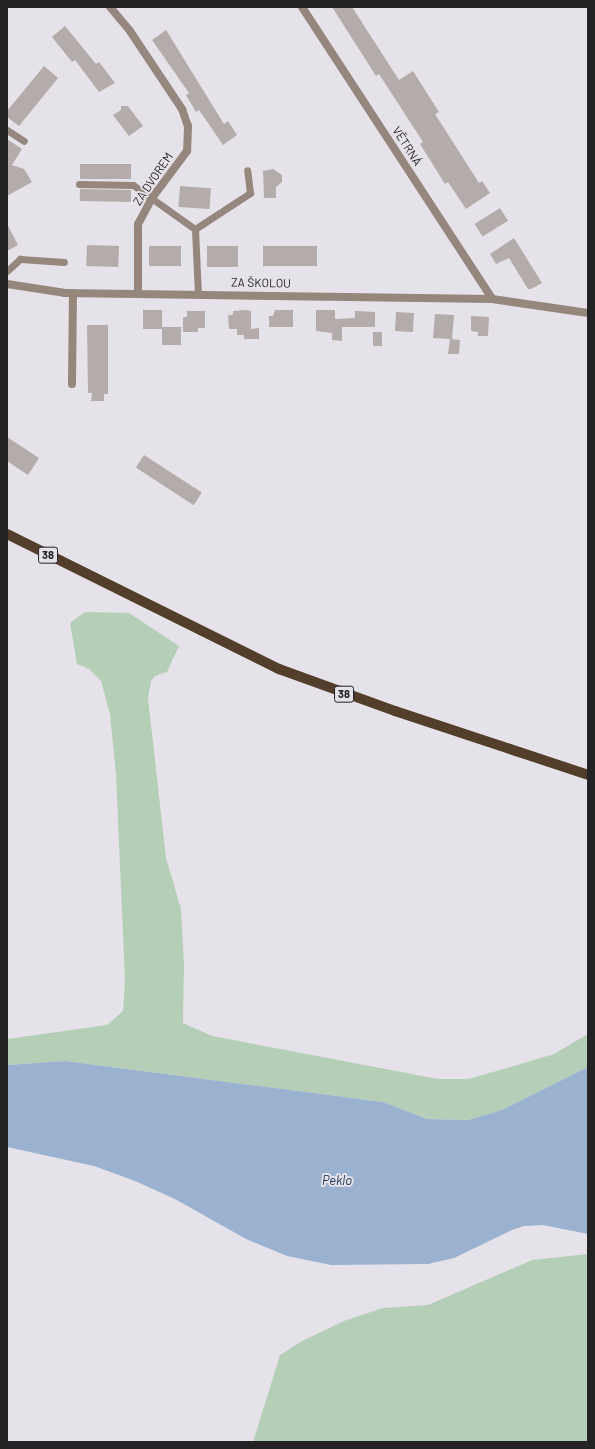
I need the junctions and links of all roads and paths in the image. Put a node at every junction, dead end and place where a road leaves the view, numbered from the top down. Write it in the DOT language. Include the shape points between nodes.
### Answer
graph roads {
  1 [pos="110,7"];
  2 [pos="302,7"];
  3 [pos="7,130"];
  4 [pos="24,141"];
  5 [pos="247,170"];
  6 [pos="79,184"];
  7 [pos="152,198"];
  8 [pos="194,229"];
  9 [pos="64,262"];
  10 [pos="7,271"];
  11 [pos="7,284"];
  12 [pos="73,293"];
  13 [pos="138,294"];
  14 [pos="198,294"];
  15 [pos="492,299"];
  16 [pos="588,313"];
  17 [pos="72,384"];
  18 [pos="7,534"];
  19 [pos="588,775"];
  1 -- 7 [label="street, ZA DVOREM" via="130,31 182,109 188,126 186,151"];
  2 -- 15 [label="street, VĚTRNÁ"];
  3 -- 4 [label="lane"];
  5 -- 8 [label="lane" via="250,193"];
  6 -- 7 [label="lane" via="133,185"];
  7 -- 8 [label="lane"];
  7 -- 13 [label="street, ZA DVOREM" via="138,224"];
  8 -- 14 [label="lane"];
  9 -- 10 [label="lane" via="20,259"];
  11 -- 12 [label="street, ZA ŠKOLOU"];
  12 -- 13 [label="street, ZA ŠKOLOU"];
  12 -- 17 [label="street"];
  13 -- 14 [label="street, ZA ŠKOLOU"];
  14 -- 15 [label="street, ZA ŠKOLOU"];
  15 -- 16 [label="street, ZA ŠKOLOU"];
  18 -- 19 [label="main road, 38" via="279,669 395,712"];
}
